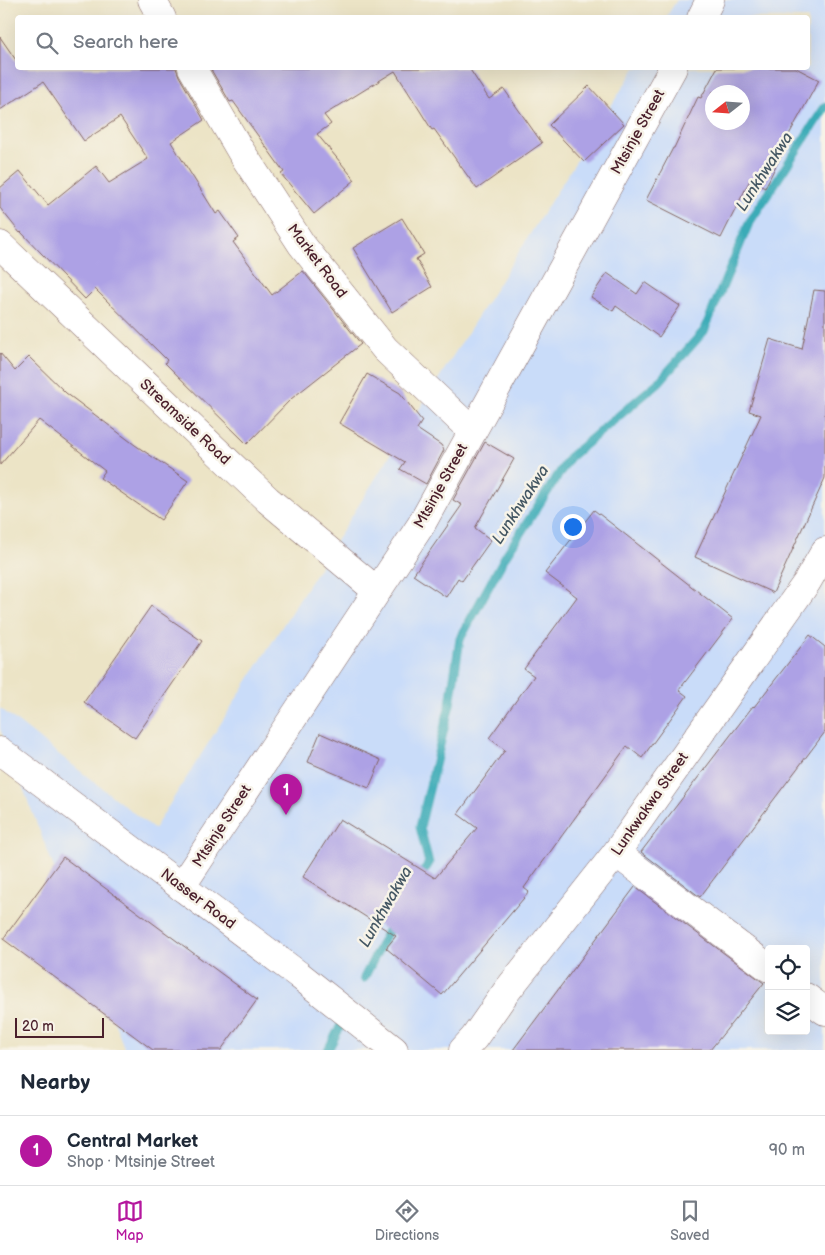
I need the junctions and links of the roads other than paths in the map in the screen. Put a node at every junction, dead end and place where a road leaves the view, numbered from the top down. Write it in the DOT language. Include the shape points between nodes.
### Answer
graph roads {
  1 [pos="152,0"];
  2 [pos="710,0"];
  3 [pos="160,15"];
  4 [pos="702,15"];
  5 [pos="193,70"];
  6 [pos="672,70"];
  7 [pos="0,245"];
  8 [pos="472,431"];
  9 [pos="825,551"];
  10 [pos="816,588"];
  11 [pos="377,591"];
  12 [pos="0,751"];
  13 [pos="616,853"];
  14 [pos="181,887"];
  15 [pos="765,965"];
  16 [pos="810,1000"];
  17 [pos="825,1011"];
  18 [pos="394,1050"];
  19 [pos="464,1050"];
  1 -- 3 [label="street"];
  2 -- 4 [label="street"];
  5 -- 8 [label="street, Market Road" via="302,245 385,349"];
  6 -- 8 [label="street, Mtsinje Street"];
  7 -- 11 [label="street, Streamside Road" via="268,500"];
  8 -- 11 [label="street, Mtsinje Street" via="420,525"];
  9 -- 10 [label="street, Lunkwakwa Street"];
  10 -- 13 [label="street, Lunkwakwa Street"];
  11 -- 14 [label="street, Mtsinje Street"];
  12 -- 14 [label="street, Nasser Road"];
  13 -- 15 [label="street"];
  13 -- 19 [label="street, Lunkwakwa Street"];
  14 -- 18 [label="street, Nasser Road"];
  16 -- 17 [label="street"];
}
